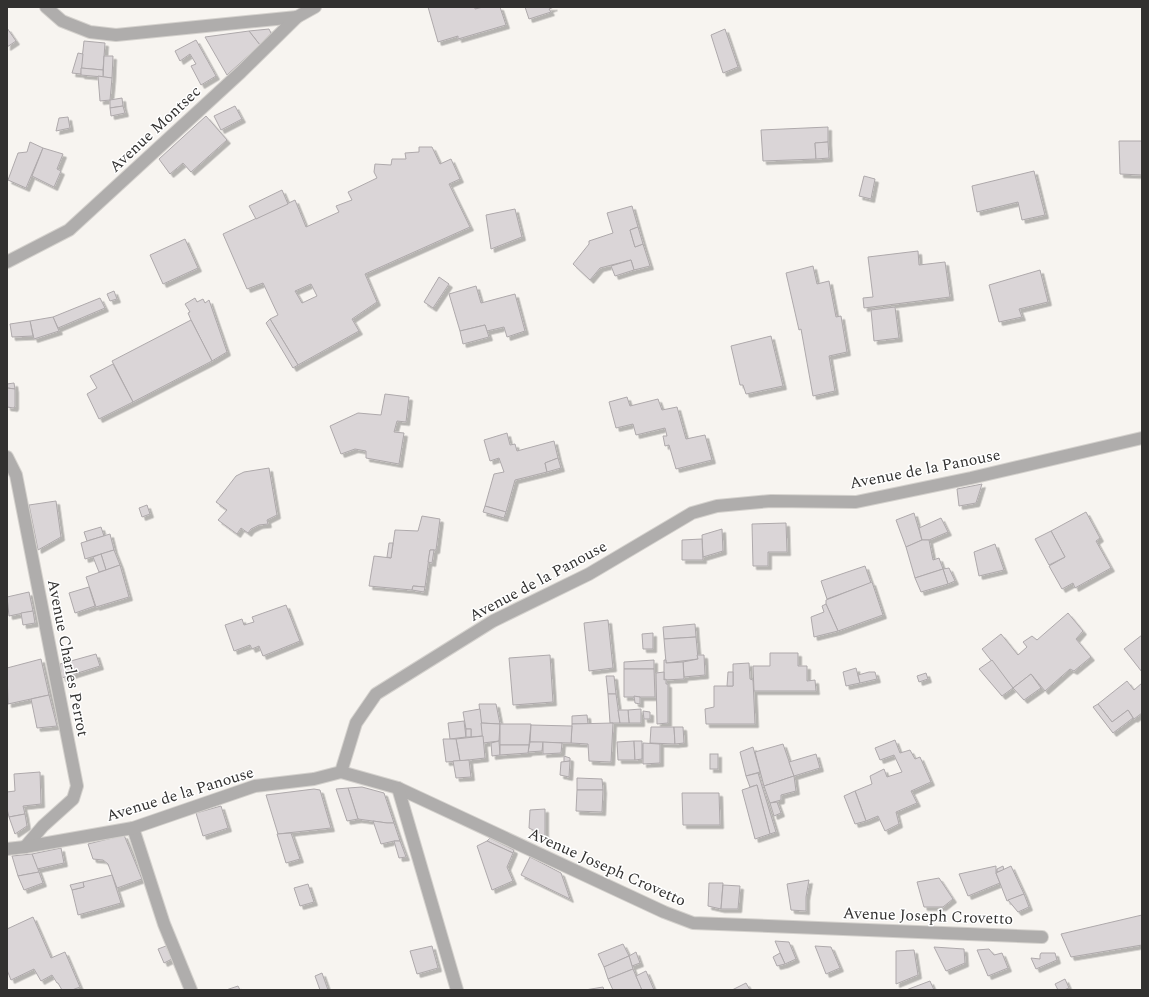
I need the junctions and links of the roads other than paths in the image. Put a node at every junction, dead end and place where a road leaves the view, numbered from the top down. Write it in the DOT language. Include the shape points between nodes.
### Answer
graph roads {
  1 [pos="46,7"];
  2 [pos="315,7"];
  3 [pos="297,17"];
  4 [pos="7,262"];
  5 [pos="1142,438"];
  6 [pos="7,457"];
  7 [pos="342,772"];
  8 [pos="398,788"];
  9 [pos="132,828"];
  10 [pos="25,847"];
  11 [pos="7,849"];
  12 [pos="1042,937"];
  13 [pos="191,990"];
  14 [pos="457,990"];
  1 -- 3 [label="street" via="62,21 90,32 116,35"];
  2 -- 3 [label="street, Avenue Montsec"];
  3 -- 4 [label="street, Avenue Montsec" via="69,230"];
  5 -- 7 [label="street, Avenue de la Panouse" via="856,502 771,501 717,506 692,513 589,574 493,621 376,694 356,723"];
  6 -- 10 [label="street, Avenue Charles Perrot" via="16,474 77,786 74,799 43,826"];
  7 -- 8 [label="street, Avenue Joseph Crovetto"];
  7 -- 9 [label="street, Avenue de la Panouse" via="314,779 255,786"];
  8 -- 12 [label="street, Avenue Joseph Crovetto" via="692,923"];
  8 -- 14 [label="street"];
  9 -- 10 [label="street, Avenue de la Panouse"];
  9 -- 13 [label="street" via="164,924"];
  10 -- 11 [label="street, Avenue de la Panouse"];
}
